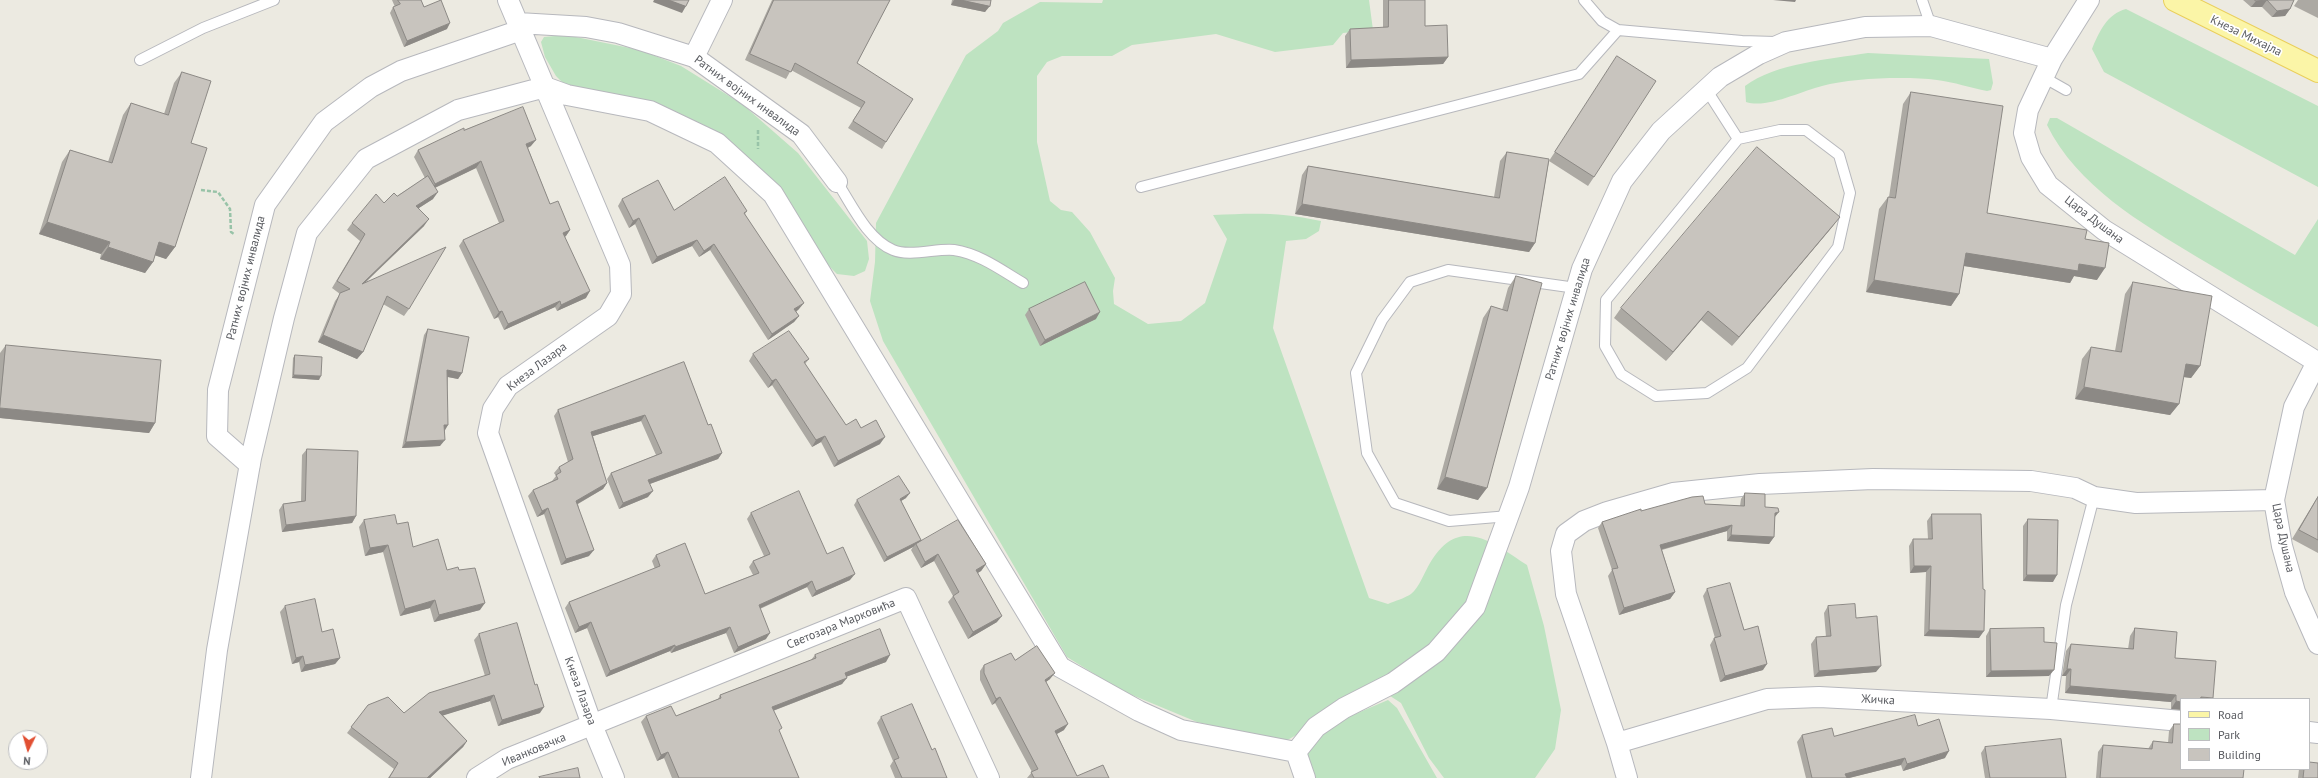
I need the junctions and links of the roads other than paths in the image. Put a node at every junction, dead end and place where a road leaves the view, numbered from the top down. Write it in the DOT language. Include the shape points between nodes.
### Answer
graph roads {
  1 [pos="274,0"];
  2 [pos="508,0"];
  3 [pos="722,0"];
  4 [pos="1584,0"];
  5 [pos="1922,0"];
  6 [pos="2089,0"];
  7 [pos="2174,0"];
  8 [pos="519,26"];
  9 [pos="1931,26"];
  10 [pos="1618,30"];
  11 [pos="1786,42"];
  12 [pos="694,57"];
  13 [pos="2052,59"];
  14 [pos="140,60"];
  15 [pos="2318,71"];
  16 [pos="2043,77"];
  17 [pos="545,88"];
  18 [pos="1706,89"];
  19 [pos="2066,90"];
  20 [pos="1738,139"];
  21 [pos="837,182"];
  22 [pos="1141,187"];
  23 [pos="1023,283"];
  24 [pos="1576,288"];
  25 [pos="2318,362"];
  26 [pos="250,465"];
  27 [pos="2094,497"];
  28 [pos="2274,500"];
  29 [pos="1509,516"];
  30 [pos="2318,644"];
  31 [pos="2052,709"];
  32 [pos="2180,721"];
  33 [pos="592,725"];
  34 [pos="1617,743"];
  35 [pos="1296,752"];
  36 [pos="201,778"];
  37 [pos="478,778"];
  38 [pos="614,778"];
  39 [pos="989,778"];
  40 [pos="1305,778"];
  41 [pos="1627,778"];
  1 -- 14 [label="lane" via="203,28"];
  2 -- 8 [label="street, Кнеза Лазара"];
  3 -- 12 [label="street"];
  4 -- 10 [label="lane" via="1602,21"];
  5 -- 9 [label="lane"];
  6 -- 13 [label="street, Цара Душана"];
  7 -- 15 [label="main road, Кнеза Михајла"];
  8 -- 12 [label="street, Ратних војних инвалида" via="586,27 618,33"];
  8 -- 17 [label="street, Кнеза Лазара"];
  8 -- 26 [label="street, Ратних војних инвалида" via="401,71 371,87 324,122 264,205 218,390 217,436"];
  9 -- 11 [label="street, Ратних војних инвалида" via="1865,27"];
  9 -- 13 [label="street, Ратних војних инвалида"];
  10 -- 11 [label="lane" via="1742,41"];
  10 -- 22 [label="lane" via="1579,74"];
  11 -- 18 [label="street, Ратних војних инвалида" via="1733,69"];
  12 -- 21 [label="street, Ратних војних инвалида" via="801,134"];
  13 -- 16 [label="street, Цара Душана"];
  16 -- 19 [label="lane"];
  16 -- 25 [label="street, Цара Душана" via="2028,110 2024,133 2031,157 2048,185 2104,230"];
  17 -- 26 [label="street" via="458,110 366,160 307,233 284,318"];
  17 -- 33 [label="street, Кнеза Лазара" via="620,265 621,294 608,316 508,386 493,409 488,433"];
  17 -- 35 [label="street" via="567,95 650,111 717,143 773,194 1060,667 1181,730"];
  18 -- 20 [label="lane"];
  18 -- 24 [label="street, Ратних војних инвалида" via="1661,131 1622,181"];
  20 -- 20 [label="lane" via="1780,130 1806,130 1839,155 1850,193 1838,247 1746,368 1707,393 1656,396 1621,374 1605,346 1606,300"];
  21 -- 23 [label="lane" via="872,236 894,251 954,250 984,259"];
  24 -- 29 [label="street, Ратних војних инвалида"];
  24 -- 29 [label="lane" via="1448,270 1410,282 1382,320 1356,373 1366,453 1395,503 1449,521"];
  25 -- 28 [label="street, Цара Душана" via="2294,407"];
  26 -- 36 [label="street" via="217,650"];
  27 -- 28 [label="street" via="2136,503"];
  27 -- 31 [label="lane" via="2066,605"];
  27 -- 34 [label="street" via="2075,488 2031,480 1874,479 1760,484 1673,493 1584,521 1566,534 1561,551 1565,587"];
  28 -- 30 [label="street, Цара Душана" via="2282,546 2295,592"];
  29 -- 35 [label="street, Ратних војних инвалида" via="1475,607 1436,652 1393,684 1344,708 1316,727"];
  31 -- 32 [label="street, Жичка"];
  31 -- 34 [label="street, Жичка" via="1819,697 1767,699"];
  33 -- 37 [label="street, Иванковачка" via="507,759"];
  33 -- 38 [label="street, Кнеза Лазара"];
  33 -- 39 [label="street, Светозара Марковића" via="906,598"];
  34 -- 41 [label="street"];
  35 -- 40 [label="street"];
}
